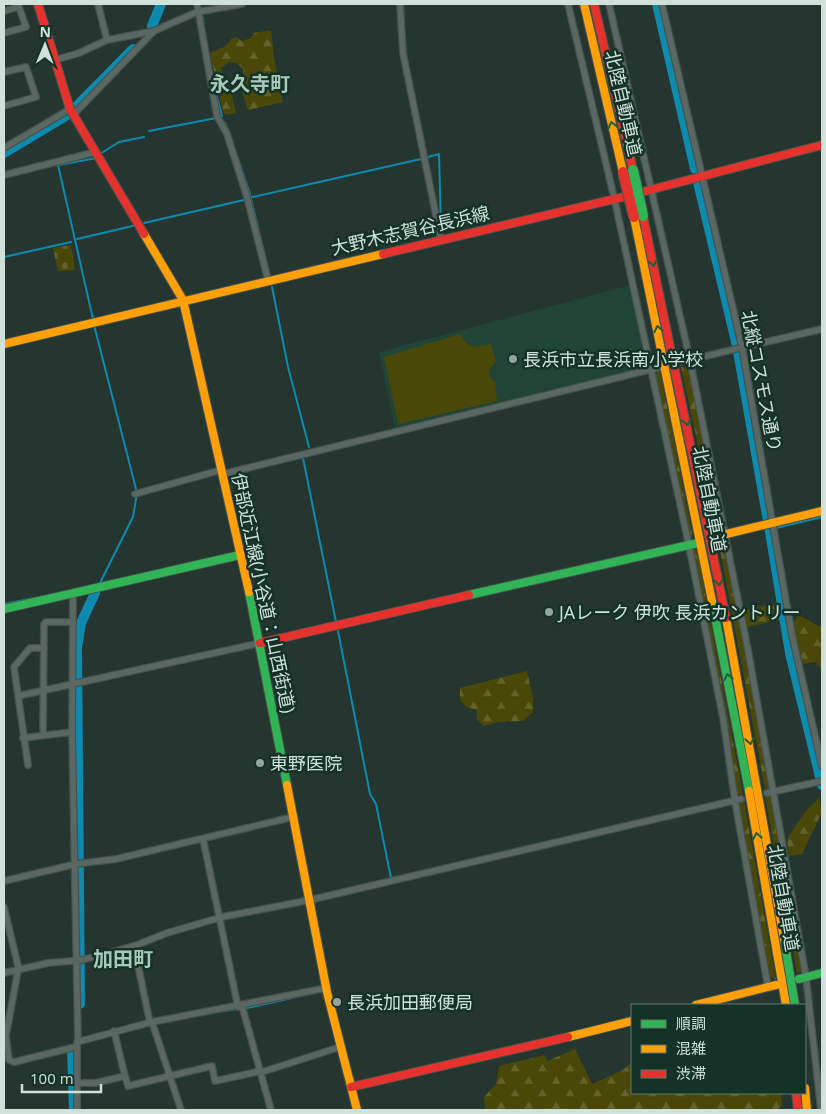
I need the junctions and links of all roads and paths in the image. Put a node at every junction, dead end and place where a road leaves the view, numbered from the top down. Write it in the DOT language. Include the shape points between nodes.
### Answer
graph roads {
  1 [pos="38,4"];
  2 [pos="98,4"];
  3 [pos="196,4"];
  4 [pos="242,4"];
  5 [pos="400,4"];
  6 [pos="568,4"];
  7 [pos="584,4"];
  8 [pos="594,4"];
  9 [pos="610,4"];
  10 [pos="662,4"];
  11 [pos="4,11"];
  12 [pos="197,12"];
  13 [pos="154,31"];
  14 [pos="4,32"];
  15 [pos="107,40"];
  16 [pos="55,60"];
  17 [pos="4,72"];
  18 [pos="4,106"];
  19 [pos="72,112"];
  20 [pos="822,145"];
  21 [pos="4,148"];
  22 [pos="98,155"];
  23 [pos="628,171"];
  24 [pos="4,175"];
  25 [pos="701,175"];
  26 [pos="652,189"];
  27 [pos="615,198"];
  28 [pos="638,216"];
  29 [pos="441,240"];
  30 [pos="268,280"];
  31 [pos="184,300"];
  32 [pos="822,329"];
  33 [pos="4,344"];
  34 [pos="739,348"];
  35 [pos="690,360"];
  36 [pos="680,362"];
  37 [pos="661,367"];
  38 [pos="651,369"];
  39 [pos="222,472"];
  40 [pos="137,493"];
  41 [pos="822,511"];
  42 [pos="774,526"];
  43 [pos="722,535"];
  44 [pos="694,544"];
  45 [pos="240,554"];
  46 [pos="73,594"];
  47 [pos="4,609"];
  48 [pos="73,622"];
  49 [pos="260,643"];
  50 [pos="44,648"];
  51 [pos="76,684"];
  52 [pos="44,691"];
  53 [pos="18,696"];
  54 [pos="72,732"];
  55 [pos="43,735"];
  56 [pos="23,738"];
  57 [pos="28,765"];
  58 [pos="822,766"];
  59 [pos="821,782"];
  60 [pos="774,792"];
  61 [pos="767,793"];
  62 [pos="741,799"];
  63 [pos="735,800"];
  64 [pos="293,817"];
  65 [pos="203,839"];
  66 [pos="78,864"];
  67 [pos="4,881"];
  68 [pos="310,900"];
  69 [pos="4,907"];
  70 [pos="219,918"];
  71 [pos="134,946"];
  72 [pos="79,960"];
  73 [pos="19,970"];
  74 [pos="4,973"];
  75 [pos="822,973"];
  76 [pos="803,978"];
  77 [pos="772,986"];
  78 [pos="327,990"];
  79 [pos="700,1004"];
  80 [pos="786,1004"];
  81 [pos="795,1004"];
  82 [pos="240,1006"];
  83 [pos="631,1021"];
  84 [pos="151,1023"];
  85 [pos="114,1031"];
  86 [pos="77,1044"];
  87 [pos="340,1047"];
  88 [pos="262,1072"];
  89 [pos="170,1075"];
  90 [pos="125,1076"];
  91 [pos="76,1083"];
  92 [pos="351,1087"];
  93 [pos="796,1094"];
  94 [pos="806,1094"];
  95 [pos="77,1110"];
  96 [pos="181,1110"];
  97 [pos="271,1110"];
  98 [pos="357,1110"];
  99 [pos="798,1110"];
  100 [pos="807,1110"];
  101 [pos="821,1110"];
  1 -- 16 [label="main road, 伊部近江線(小谷道：山西街道)"];
  2 -- 15 [label="street"];
  3 -- 12 [label="street"];
  4 -- 12 [label="street"];
  5 -- 29 [label="street" via="403,53"];
  6 -- 27 [label="street"];
  23 -- 7 [label="main road, 北陸自動車道, one-way"];
  8 -- 23 [label="main road, 北陸自動車道"];
  9 -- 26 [label="street"];
  10 -- 25 [label="street, 北縦コスモス通り"];
  11 -- 14 [label="street" via="19,7 26,27"];
  12 -- 13 [label="street"];
  12 -- 30 [label="street" via="218,117 227,134 247,198"];
  13 -- 15 [label="street"];
  13 -- 19 [label="street"];
  15 -- 16 [label="street"];
  16 -- 19 [label="main road, 伊部近江線(小谷道：山西街道)"];
  17 -- 18 [label="street" via="26,67 36,98"];
  19 -- 21 [label="street"];
  19 -- 22 [label="main road, 伊部近江線(小谷道：山西街道)"];
  20 -- 25 [label="main road, 大野木志賀谷長浜線"];
  22 -- 24 [label="street"];
  22 -- 31 [label="main road, 伊部近江線(小谷道：山西街道)"];
  23 -- 28 [label="main road, 北陸自動車道, bridge"];
  25 -- 26 [label="main road, 大野木志賀谷長浜線"];
  25 -- 34 [label="street, 北縦コスモス通り"];
  26 -- 27 [label="main road, 大野木志賀谷長浜線"];
  26 -- 35 [label="street"];
  27 -- 29 [label="main road, 大野木志賀谷長浜線"];
  27 -- 38 [label="street"];
  80 -- 28 [label="main road, 北陸自動車道, one-way" via="734,704"];
  28 -- 81 [label="main road, 北陸自動車道, one-way" via="721,591"];
  29 -- 30 [label="main road, 大野木志賀谷長浜線"];
  30 -- 31 [label="main road, 大野木志賀谷長浜線"];
  31 -- 33 [label="main road, 大野木志賀谷長浜線"];
  31 -- 39 [label="main road, 伊部近江線(小谷道：山西街道)"];
  32 -- 34 [label="street"];
  34 -- 35 [label="street"];
  34 -- 42 [label="street, 北縦コスモス通り"];
  35 -- 36 [label="street"];
  35 -- 43 [label="street"];
  37 -- 38 [label="street"];
  38 -- 39 [label="street"];
  38 -- 44 [label="street"];
  39 -- 40 [label="street"];
  39 -- 45 [label="main road, 伊部近江線(小谷道：山西街道)"];
  41 -- 42 [label="main road"];
  42 -- 43 [label="main road"];
  42 -- 58 [label="street, 北縦コスモス通り" via="792,634"];
  43 -- 60 [label="street"];
  44 -- 49 [label="main road"];
  44 -- 63 [label="street"];
  45 -- 46 [label="main road"];
  45 -- 49 [label="main road, 伊部近江線(小谷道：山西街道)"];
  46 -- 47 [label="main road"];
  46 -- 48 [label="street"];
  48 -- 50 [label="street" via="46,622"];
  48 -- 51 [label="street"];
  49 -- 51 [label="street"];
  49 -- 64 [label="main road, 伊部近江線(小谷道：山西街道)"];
  50 -- 52 [label="street"];
  50 -- 53 [label="street" via="30,648 14,667"];
  51 -- 52 [label="street"];
  51 -- 54 [label="street"];
  52 -- 53 [label="street"];
  52 -- 55 [label="street"];
  53 -- 56 [label="street"];
  54 -- 55 [label="street"];
  54 -- 66 [label="street"];
  55 -- 56 [label="street"];
  56 -- 57 [label="street"];
  59 -- 60 [label="street"];
  60 -- 61 [label="street"];
  60 -- 76 [label="street"];
  62 -- 63 [label="street"];
  63 -- 68 [label="street"];
  63 -- 77 [label="street"];
  64 -- 65 [label="street"];
  64 -- 68 [label="main road, 伊部近江線(小谷道：山西街道)"];
  65 -- 66 [label="street" via="116,859"];
  65 -- 70 [label="street"];
  66 -- 67 [label="street"];
  66 -- 72 [label="street"];
  68 -- 70 [label="street"];
  68 -- 78 [label="main road, 伊部近江線(小谷道：山西街道)"];
  69 -- 73 [label="street"];
  70 -- 71 [label="street"];
  70 -- 82 [label="street"];
  71 -- 72 [label="street"];
  71 -- 84 [label="street"];
  72 -- 73 [label="street"];
  72 -- 86 [label="street"];
  73 -- 74 [label="street"];
  73 -- 86 [label="street" via="6,1036 9,1060 14,1062"];
  75 -- 76 [label="main road"];
  76 -- 101 [label="street"];
  77 -- 79 [label="main road"];
  78 -- 82 [label="street"];
  78 -- 87 [label="main road, 伊部近江線(小谷道：山西街道)"];
  82 -- 84 [label="street"];
  82 -- 88 [label="street"];
  83 -- 92 [label="main road"];
  84 -- 85 [label="street"];
  84 -- 89 [label="street"];
  85 -- 86 [label="street"];
  85 -- 90 [label="street"];
  86 -- 91 [label="street"];
  87 -- 88 [label="street"];
  87 -- 92 [label="main road, 伊部近江線(小谷道：山西街道)"];
  88 -- 89 [label="street" via="215,1081 212,1066"];
  88 -- 97 [label="street"];
  89 -- 90 [label="street" via="128,1086"];
  89 -- 96 [label="street"];
  90 -- 91 [label="street" via="95,1083"];
  91 -- 95 [label="street"];
  92 -- 98 [label="main road, 伊部近江線(小谷道：山西街道)"];
  93 -- 99 [label="main road"];
  94 -- 100 [label="main road"];
}
